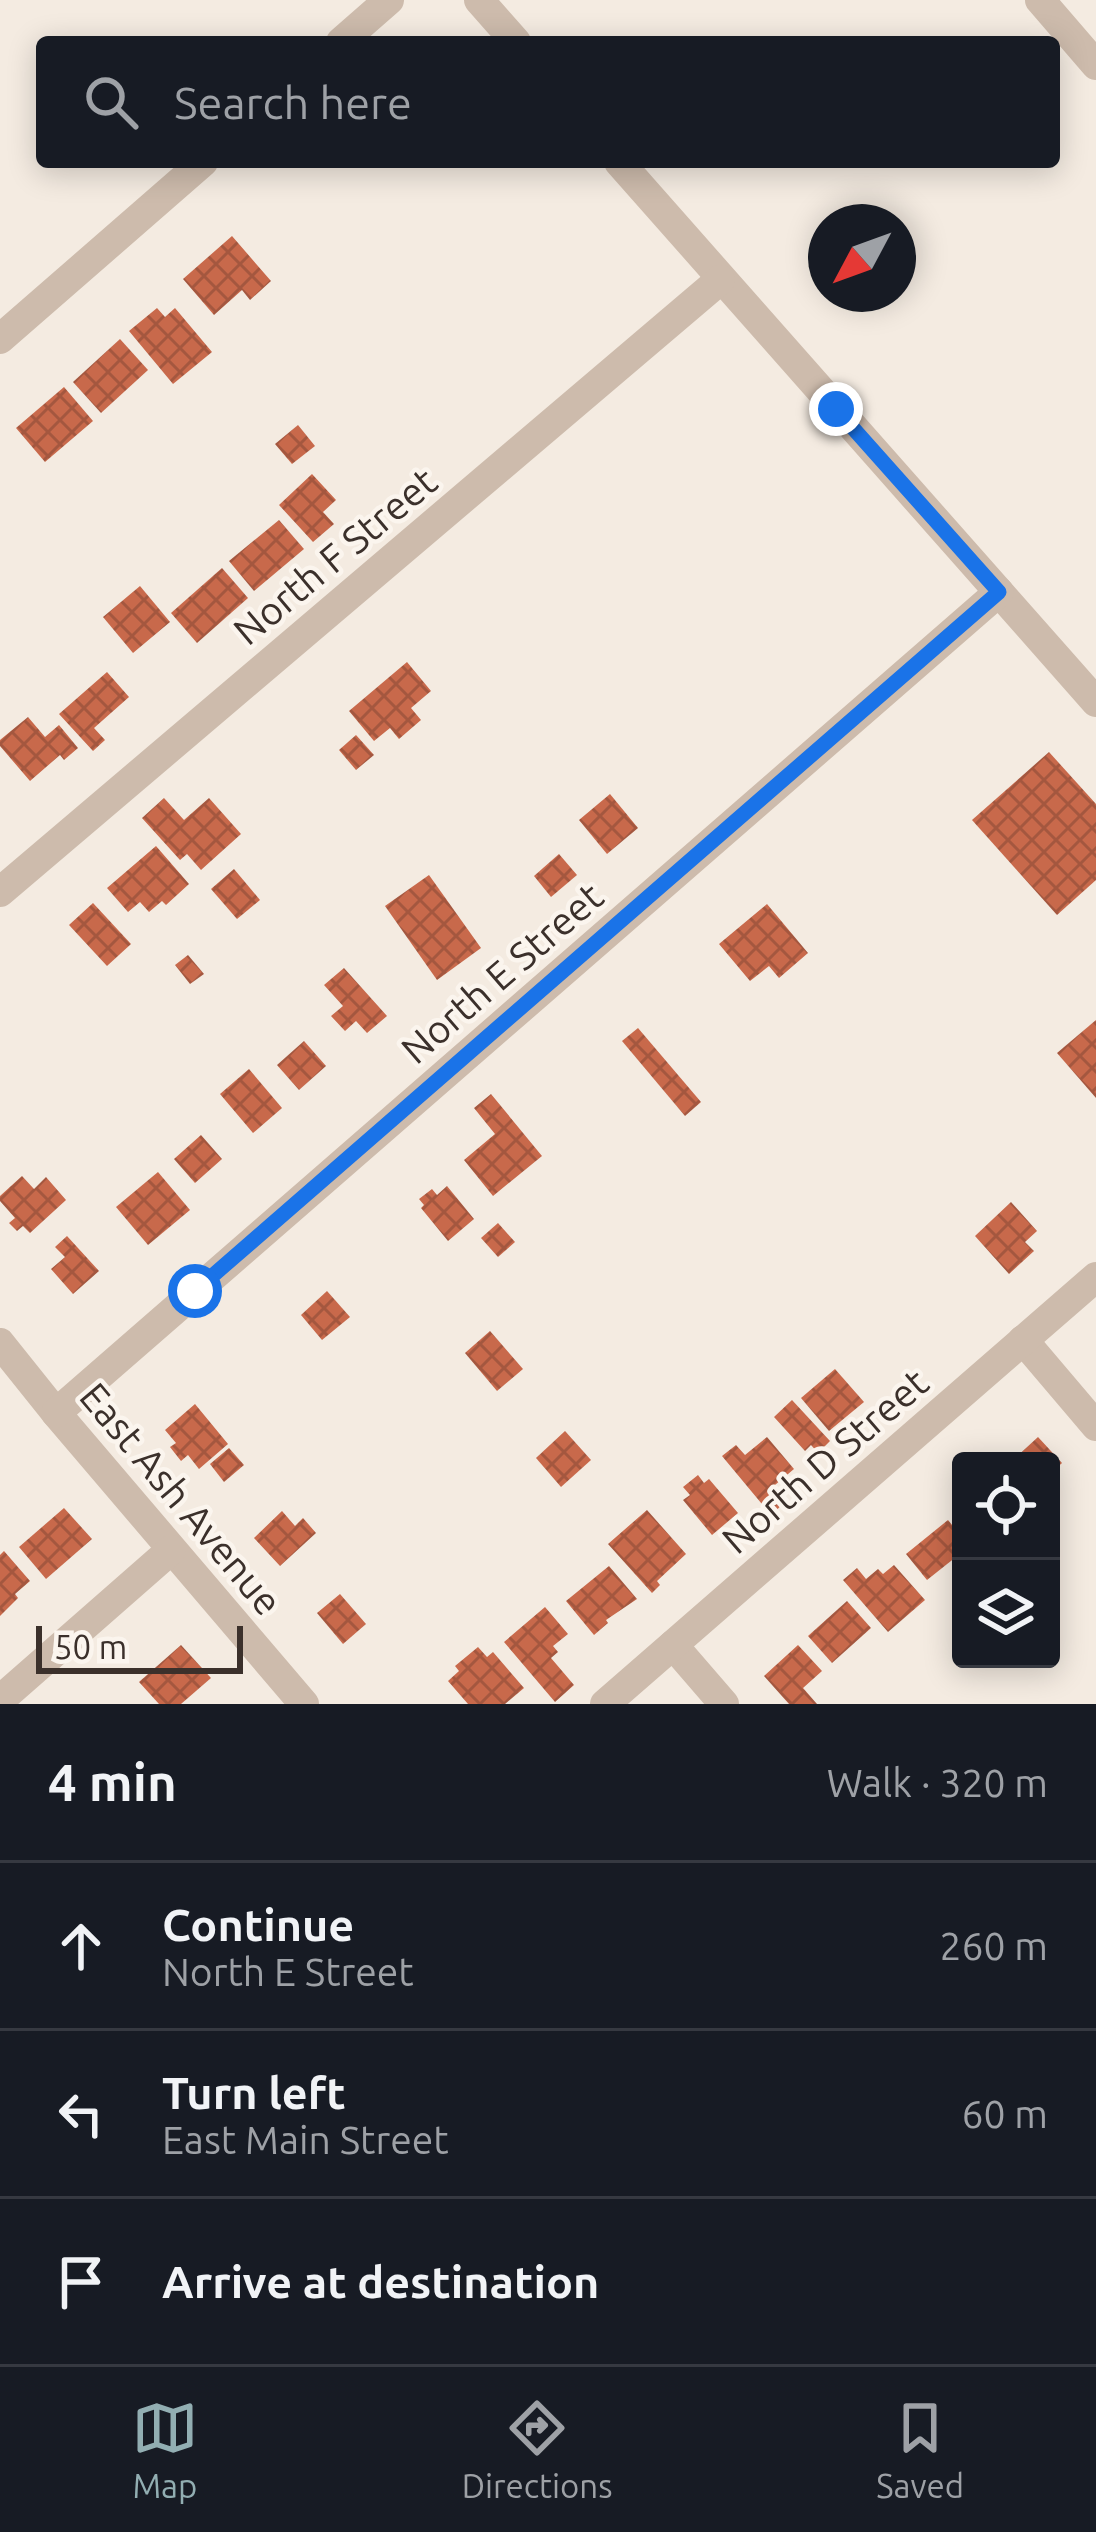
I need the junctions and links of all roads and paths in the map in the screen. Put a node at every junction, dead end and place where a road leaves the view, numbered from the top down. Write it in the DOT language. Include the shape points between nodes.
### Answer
graph roads {
  1 [pos="389,0"];
  2 [pos="479,0"];
  3 [pos="1040,0"];
  4 [pos="348,36"];
  5 [pos="510,36"];
  6 [pos="1096,64"];
  7 [pos="196,168"];
  8 [pos="624,168"];
  9 [pos="720,280"];
  10 [pos="0,339"];
  11 [pos="999,592"];
  12 [pos="1096,702"];
  13 [pos="0,892"];
  14 [pos="1096,1277"];
  15 [pos="1023,1340"];
  16 [pos="0,1343"];
  17 [pos="56,1413"];
  18 [pos="1096,1426"];
  19 [pos="171,1550"];
  20 [pos="673,1645"];
  21 [pos="0,1700"];
  22 [pos="304,1704"];
  23 [pos="605,1704"];
  24 [pos="724,1704"];
  1 -- 4 [label="street"];
  2 -- 5 [label="street"];
  3 -- 6 [label="street"];
  7 -- 10 [label="street"];
  8 -- 9 [label="street"];
  9 -- 11 [label="street"];
  9 -- 13 [label="street, North F Street"];
  11 -- 12 [label="street"];
  11 -- 17 [label="street, North E Street"];
  14 -- 15 [label="street, North D Street"];
  15 -- 18 [label="street"];
  15 -- 20 [label="street, North D Street"];
  16 -- 17 [label="street, East Ash Avenue"];
  17 -- 19 [label="street, East Ash Avenue"];
  19 -- 21 [label="street"];
  19 -- 22 [label="street, East Ash Avenue"];
  20 -- 23 [label="street, North D Street"];
  20 -- 24 [label="street"];
}
